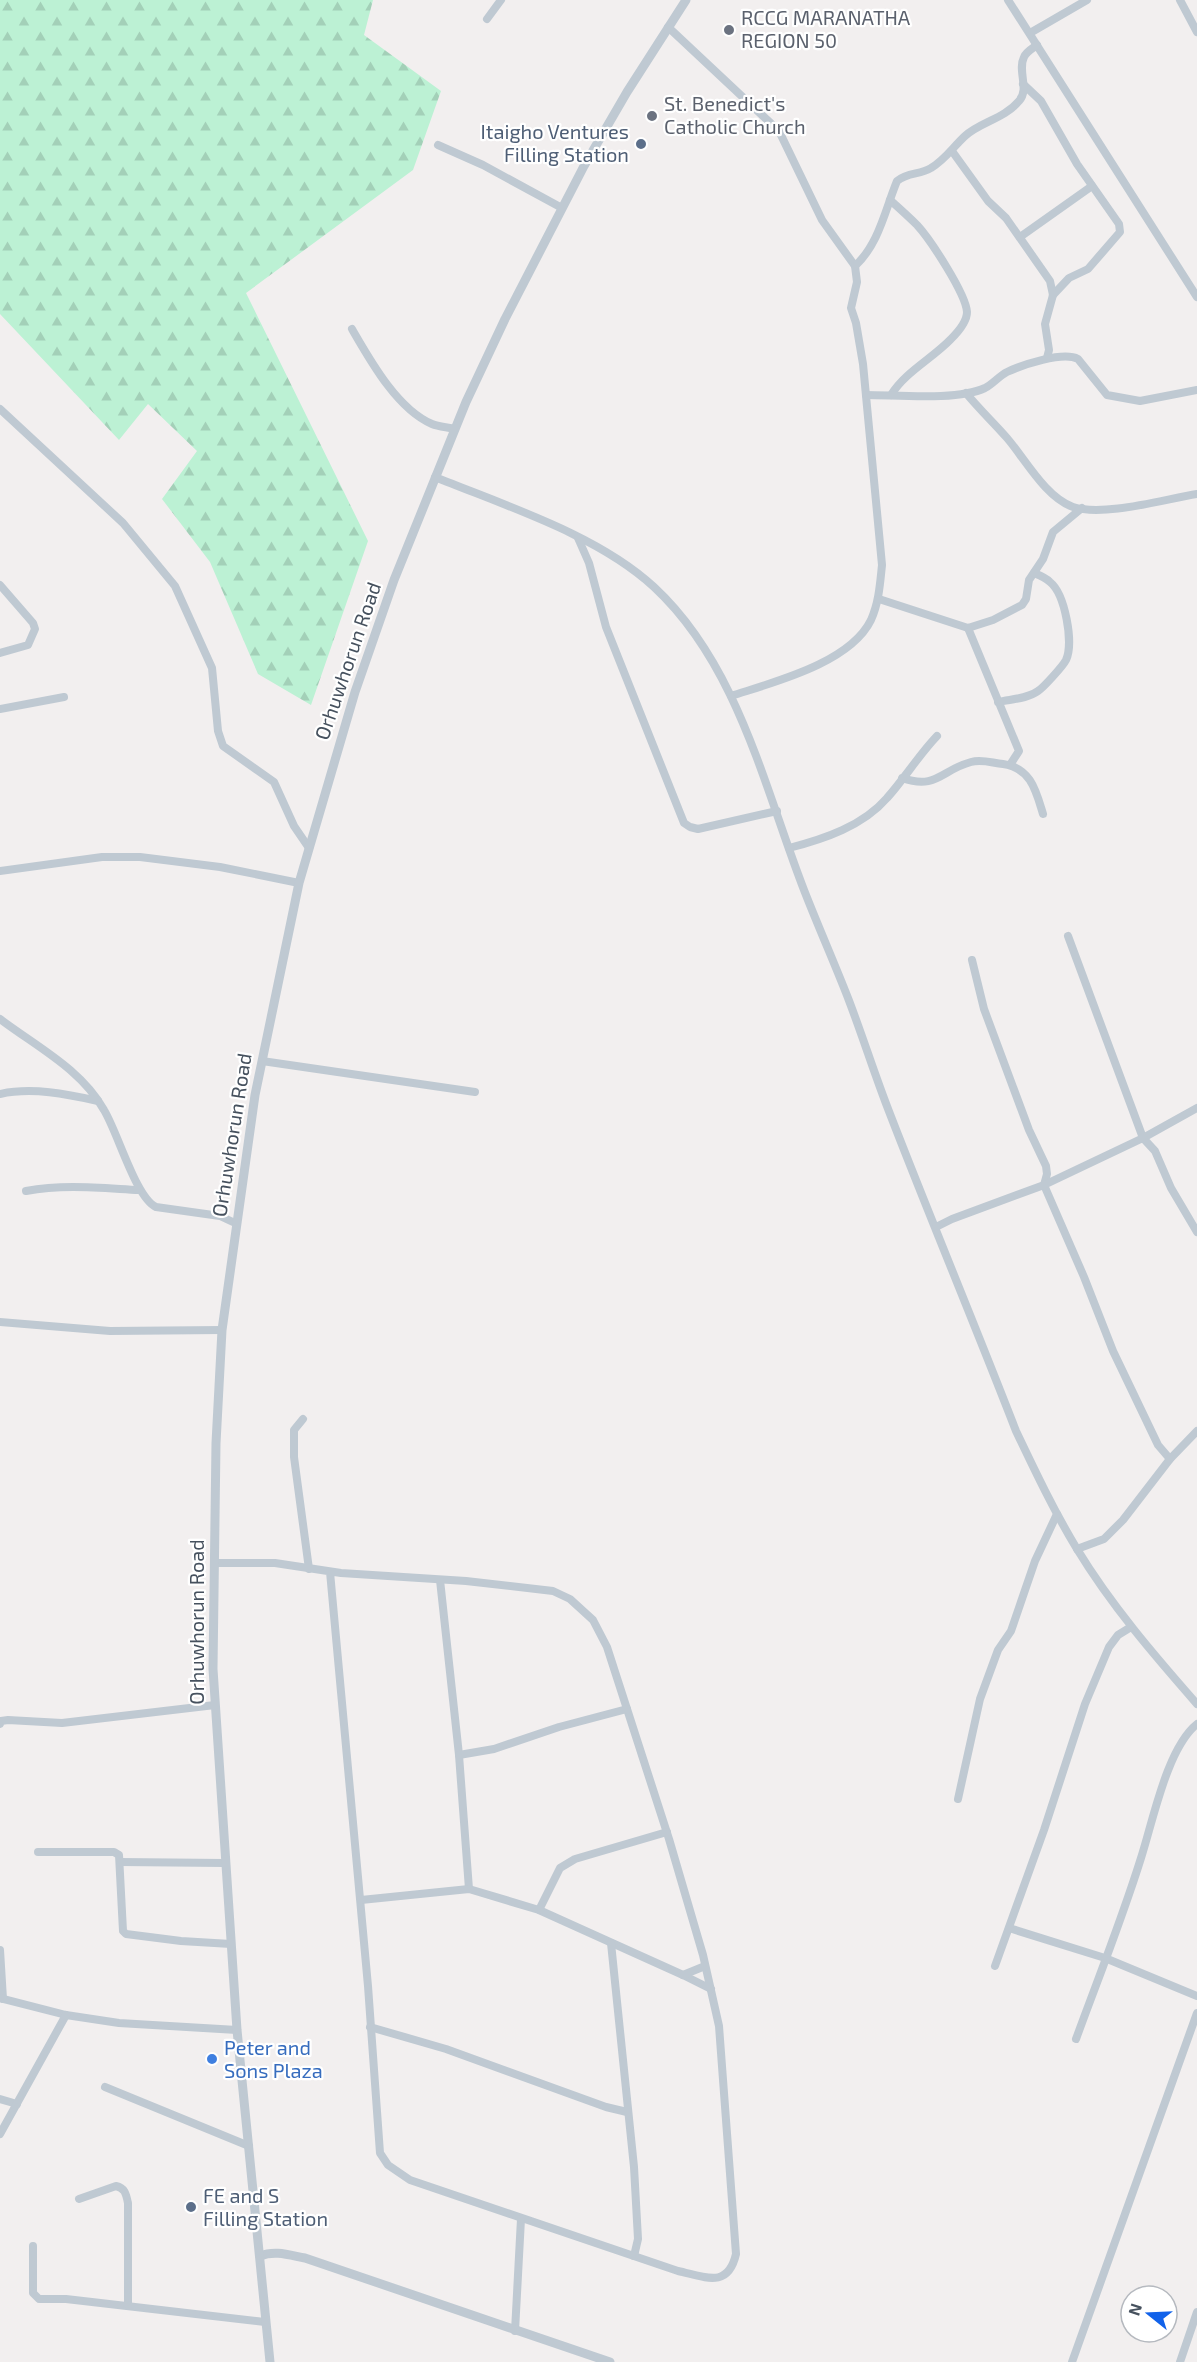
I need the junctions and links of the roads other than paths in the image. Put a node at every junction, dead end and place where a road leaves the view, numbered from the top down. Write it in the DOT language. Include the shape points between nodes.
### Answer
graph roads {
  1 [pos="501,0"];
  2 [pos="686,0"];
  3 [pos="1008,0"];
  4 [pos="1087,0"];
  5 [pos="1180,0"];
  6 [pos="487,19"];
  7 [pos="668,27"];
  8 [pos="1197,32"];
  9 [pos="1030,33"];
  10 [pos="1037,45"];
  11 [pos="1023,84"];
  12 [pos="438,145"];
  13 [pos="952,151"];
  14 [pos="1092,186"];
  15 [pos="890,200"];
  16 [pos="562,208"];
  17 [pos="1020,237"];
  18 [pos="855,266"];
  19 [pos="1053,295"];
  20 [pos="1197,297"];
  21 [pos="352,329"];
  22 [pos="1047,358"];
  23 [pos="1197,390"];
  24 [pos="966,393"];
  25 [pos="866,395"];
  26 [pos="891,395"];
  27 [pos="0,409"];
  28 [pos="455,429"];
  29 [pos="435,477"];
  30 [pos="1197,494"];
  31 [pos="1082,508"];
  32 [pos="578,538"];
  33 [pos="1034,573"];
  34 [pos="0,585"];
  35 [pos="879,599"];
  36 [pos="968,628"];
  37 [pos="0,653"];
  38 [pos="731,696"];
  39 [pos="64,697"];
  40 [pos="998,702"];
  41 [pos="0,709"];
  42 [pos="937,736"];
  43 [pos="1010,765"];
  44 [pos="902,778"];
  45 [pos="777,811"];
  46 [pos="1043,814"];
  47 [pos="309,848"];
  48 [pos="789,848"];
  49 [pos="0,871"];
  50 [pos="299,883"];
  51 [pos="1068,936"];
  52 [pos="972,960"];
  53 [pos="0,1019"];
  54 [pos="262,1060"];
  55 [pos="475,1092"];
  56 [pos="0,1094"];
  57 [pos="98,1101"];
  58 [pos="1197,1108"];
  59 [pos="1143,1138"];
  60 [pos="1044,1185"];
  61 [pos="139,1190"];
  62 [pos="26,1191"];
  63 [pos="235,1223"];
  64 [pos="936,1227"];
  65 [pos="1197,1232"];
  66 [pos="0,1322"];
  67 [pos="222,1330"];
  68 [pos="303,1419"];
  69 [pos="1197,1431"];
  70 [pos="1170,1459"];
  71 [pos="1057,1514"];
  72 [pos="1077,1549"];
  73 [pos="214,1563"];
  74 [pos="309,1569"];
  75 [pos="330,1572"];
  76 [pos="440,1580"];
  77 [pos="1131,1627"];
  78 [pos="1197,1689"];
  79 [pos="1190,1696"];
  80 [pos="1197,1704"];
  81 [pos="215,1705"];
  82 [pos="627,1709"];
  83 [pos="0,1724"];
  84 [pos="1197,1724"];
  85 [pos="459,1755"];
  86 [pos="958,1799"];
  87 [pos="667,1832"];
  88 [pos="38,1852"];
  89 [pos="120,1862"];
  90 [pos="224,1863"];
  91 [pos="469,1889"];
  92 [pos="361,1900"];
  93 [pos="539,1910"];
  94 [pos="1009,1928"];
  95 [pos="611,1943"];
  96 [pos="231,1944"];
  97 [pos="0,1950"];
  98 [pos="1105,1959"];
  99 [pos="705,1965"];
  100 [pos="995,1966"];
  101 [pos="683,1975"];
  102 [pos="711,1989"];
  103 [pos="1197,1996"];
  104 [pos="2,1998"];
  105 [pos="1197,2013"];
  106 [pos="66,2015"];
  107 [pos="370,2027"];
  108 [pos="237,2030"];
  109 [pos="1076,2039"];
  110 [pos="105,2087"];
  111 [pos="0,2099"];
  112 [pos="17,2104"];
  113 [pos="627,2112"];
  114 [pos="0,2134"];
  115 [pos="249,2146"];
  116 [pos="79,2199"];
  117 [pos="520,2219"];
  118 [pos="33,2246"];
  119 [pos="260,2256"];
  120 [pos="634,2256"];
  121 [pos="128,2305"];
  122 [pos="1197,2312"];
  123 [pos="265,2322"];
  124 [pos="515,2331"];
  125 [pos="270,2362"];
  126 [pos="610,2362"];
  127 [pos="1072,2362"];
  128 [pos="1180,2362"];
  1 -- 6 [label="street"];
  2 -- 7 [label="street, Orhuwhorun Road"];
  3 -- 9 [label="street"];
  4 -- 9 [label="street"];
  5 -- 8 [label="street"];
  7 -- 16 [label="street, Orhuwhorun Road" via="600,137"];
  7 -- 18 [label="street" via="779,131 822,220"];
  9 -- 10 [label="street"];
  10 -- 11 [label="street" via="1024,55"];
  10 -- 20 [label="street"];
  11 -- 13 [label="street" via="1020,101 966,135"];
  11 -- 14 [label="street" via="1041,101"];
  12 -- 16 [label="street"];
  13 -- 15 [label="street" via="928,170 905,174 897,181"];
  13 -- 17 [label="street"];
  14 -- 17 [label="street"];
  14 -- 19 [label="street" via="1119,224 1120,232 1088,269 1069,279"];
  15 -- 18 [label="street" via="875,242"];
  15 -- 26 [label="street" via="918,226 963,297 967,313 953,337"];
  16 -- 28 [label="street, Orhuwhorun Road"];
  17 -- 19 [label="street" via="1050,281"];
  18 -- 25 [label="street" via="857,282 850,308"];
  19 -- 22 [label="street" via="1045,324"];
  21 -- 28 [label="street" via="376,371 401,399 421,418"];
  22 -- 23 [label="street" via="1075,357 1107,395 1125,400 1140,401"];
  22 -- 24 [label="street"];
  24 -- 26 [label="street"];
  24 -- 31 [label="street" via="1041,482 1060,499"];
  25 -- 26 [label="street"];
  25 -- 35 [label="street" via="882,565"];
  27 -- 47 [label="street" via="123,523 175,586 212,668 223,746 274,782"];
  28 -- 29 [label="street, Orhuwhorun Road"];
  29 -- 32 [label="street"];
  29 -- 47 [label="street, Orhuwhorun Road" via="355,692"];
  30 -- 31 [label="street" via="1154,504"];
  31 -- 33 [label="street" via="1053,532"];
  32 -- 38 [label="street" via="621,561 654,587 705,647"];
  32 -- 45 [label="street" via="606,627 684,823 699,829"];
  33 -- 36 [label="street" via="1022,605"];
  33 -- 40 [label="street" via="1052,582 1059,595 1069,648 1065,661 1041,690"];
  34 -- 37 [label="street" via="35,629 28,645"];
  35 -- 36 [label="street"];
  35 -- 38 [label="street" via="858,640 842,653"];
  36 -- 40 [label="street"];
  38 -- 45 [label="street"];
  39 -- 41 [label="street"];
  40 -- 43 [label="street" via="1019,751"];
  42 -- 44 [label="street"];
  43 -- 44 [label="street" via="982,760 926,783"];
  43 -- 46 [label="street" via="1030,778"];
  44 -- 48 [label="street" via="865,818 813,842"];
  45 -- 48 [label="street"];
  47 -- 50 [label="street, Orhuwhorun Road"];
  48 -- 64 [label="street"];
  49 -- 50 [label="street" via="102,857 140,857 220,867"];
  50 -- 54 [label="street, Orhuwhorun Road"];
  51 -- 59 [label="street"];
  52 -- 60 [label="street" via="984,1009 1046,1166"];
  53 -- 57 [label="street" via="69,1069"];
  54 -- 55 [label="street"];
  54 -- 63 [label="street, Orhuwhorun Road"];
  56 -- 57 [label="street" via="29,1091"];
  57 -- 61 [label="street" via="119,1139"];
  58 -- 59 [label="street"];
  59 -- 60 [label="street"];
  59 -- 65 [label="street" via="1155,1151"];
  60 -- 64 [label="street"];
  60 -- 70 [label="street" via="1113,1351 1158,1445"];
  61 -- 62 [label="street" via="52,1186"];
  61 -- 63 [label="street" via="156,1207 220,1216"];
  63 -- 67 [label="street, Orhuwhorun Road"];
  64 -- 71 [label="street" via="1016,1431"];
  66 -- 67 [label="street" via="110,1330"];
  67 -- 73 [label="street, Orhuwhorun Road"];
  68 -- 74 [label="street" via="294,1430 294,1457"];
  69 -- 70 [label="street"];
  70 -- 72 [label="street" via="1104,1539"];
  71 -- 72 [label="street"];
  71 -- 86 [label="street" via="980,1700"];
  72 -- 77 [label="street"];
  73 -- 74 [label="street" via="275,1563"];
  73 -- 81 [label="street, Orhuwhorun Road"];
  74 -- 75 [label="street"];
  75 -- 76 [label="street"];
  75 -- 92 [label="street"];
  76 -- 82 [label="street" via="514,1585 553,1591 570,1599 593,1620"];
  76 -- 85 [label="street"];
  77 -- 79 [label="street"];
  77 -- 94 [label="street" via="1109,1647 1084,1704"];
  78 -- 79 [label="street"];
  79 -- 80 [label="street"];
  81 -- 83 [label="street" via="62,1723 8,1720"];
  81 -- 90 [label="street, Orhuwhorun Road"];
  82 -- 85 [label="street" via="495,1749"];
  82 -- 87 [label="street"];
  84 -- 98 [label="street" via="1174,1758"];
  85 -- 91 [label="street"];
  87 -- 93 [label="street" via="575,1859 560,1868"];
  87 -- 99 [label="street"];
  88 -- 89 [label="street" via="114,1852"];
  89 -- 90 [label="street"];
  89 -- 96 [label="street" via="126,1934"];
  90 -- 96 [label="street, Orhuwhorun Road"];
  91 -- 92 [label="street"];
  91 -- 93 [label="street"];
  92 -- 107 [label="street"];
  93 -- 95 [label="street"];
  94 -- 98 [label="street"];
  94 -- 100 [label="street"];
  95 -- 101 [label="street"];
  95 -- 113 [label="street"];
  96 -- 108 [label="street, Orhuwhorun Road"];
  97 -- 104 [label="street"];
  98 -- 103 [label="street"];
  98 -- 109 [label="street"];
  99 -- 101 [label="street"];
  99 -- 102 [label="street"];
  101 -- 102 [label="street"];
  102 -- 120 [label="street" via="719,2026 734,2266 717,2279"];
  104 -- 106 [label="street"];
  105 -- 127 [label="street"];
  106 -- 108 [label="street"];
  106 -- 112 [label="street"];
  107 -- 113 [label="street"];
  107 -- 117 [label="street" via="380,2153 388,2165 410,2180"];
  108 -- 115 [label="street, Orhuwhorun Road"];
  110 -- 115 [label="street"];
  111 -- 112 [label="street"];
  112 -- 114 [label="street"];
  113 -- 120 [label="street" via="638,2239"];
  115 -- 119 [label="street, Orhuwhorun Road"];
  116 -- 121 [label="street" via="116,2186 126,2192"];
  117 -- 120 [label="street"];
  117 -- 124 [label="street"];
  118 -- 121 [label="street" via="35,2296 39,2299"];
  119 -- 123 [label="street, Orhuwhorun Road"];
  119 -- 124 [label="street" via="269,2252 305,2258"];
  121 -- 123 [label="street"];
  122 -- 128 [label="street"];
  123 -- 125 [label="street, Orhuwhorun Road"];
  124 -- 126 [label="street"];
}
